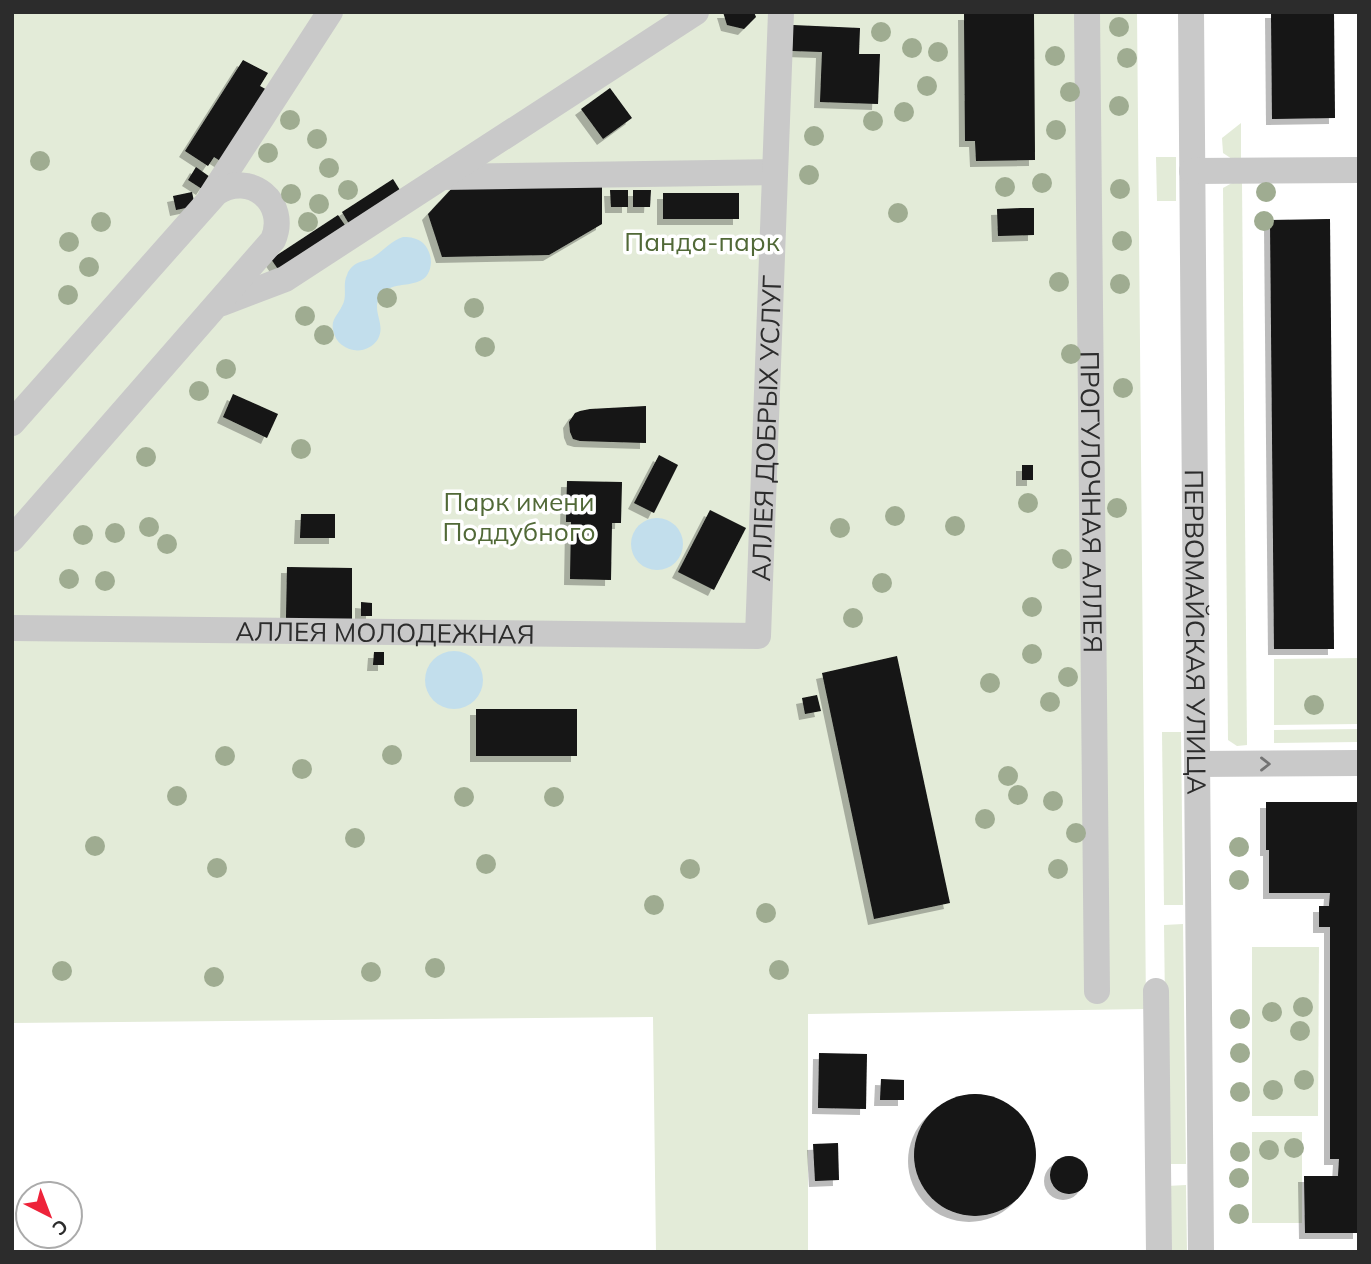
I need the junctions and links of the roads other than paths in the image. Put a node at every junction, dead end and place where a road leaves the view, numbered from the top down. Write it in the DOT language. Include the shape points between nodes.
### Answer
graph roads {
  1 [pos="330,12"];
  2 [pos="696,12"];
  3 [pos="781,12"];
  4 [pos="1087,12"];
  5 [pos="1191,12"];
  6 [pos="1359,170"];
  7 [pos="1192,171"];
  8 [pos="775,172"];
  9 [pos="442,177"];
  10 [pos="208,200"];
  11 [pos="218,305"];
  12 [pos="12,424"];
  13 [pos="12,539"];
  14 [pos="12,628"];
  15 [pos="758,636"];
  16 [pos="1359,763"];
  17 [pos="1197,764"];
  18 [pos="1097,991"];
  19 [pos="1156,991"];
  20 [pos="1159,1252"];
  21 [pos="1201,1252"];
  1 -- 10 [label="street"];
  2 -- 9 [label="street"];
  3 -- 8 [label="street, АЛЛЕЯ ДОБРЫХ УСЛУГ"];
  4 -- 18 [label="street, ПРОГУЛОЧНАЯ АЛЛЕЯ"];
  5 -- 7 [label="street, ПЕРВОМАЙСКАЯ УЛИЦА"];
  6 -- 7 [label="street"];
  7 -- 17 [label="street, ПЕРВОМАЙСКАЯ УЛИЦА"];
  8 -- 9 [label="street"];
  8 -- 15 [label="street, АЛЛЕЯ ДОБРЫХ УСЛУГ"];
  9 -- 11 [label="street" via="285,279"];
  10 -- 11 [label="street" via="234,185 253,187 273,205 277,218 273,240"];
  10 -- 12 [label="street"];
  11 -- 13 [label="street"];
  14 -- 15 [label="street, АЛЛЕЯ МОЛОДЕЖНАЯ"];
  17 -- 16 [label="street, one-way"];
  17 -- 21 [label="street, ПЕРВОМАЙСКАЯ УЛИЦА"];
  19 -- 20 [label="street"];
}
